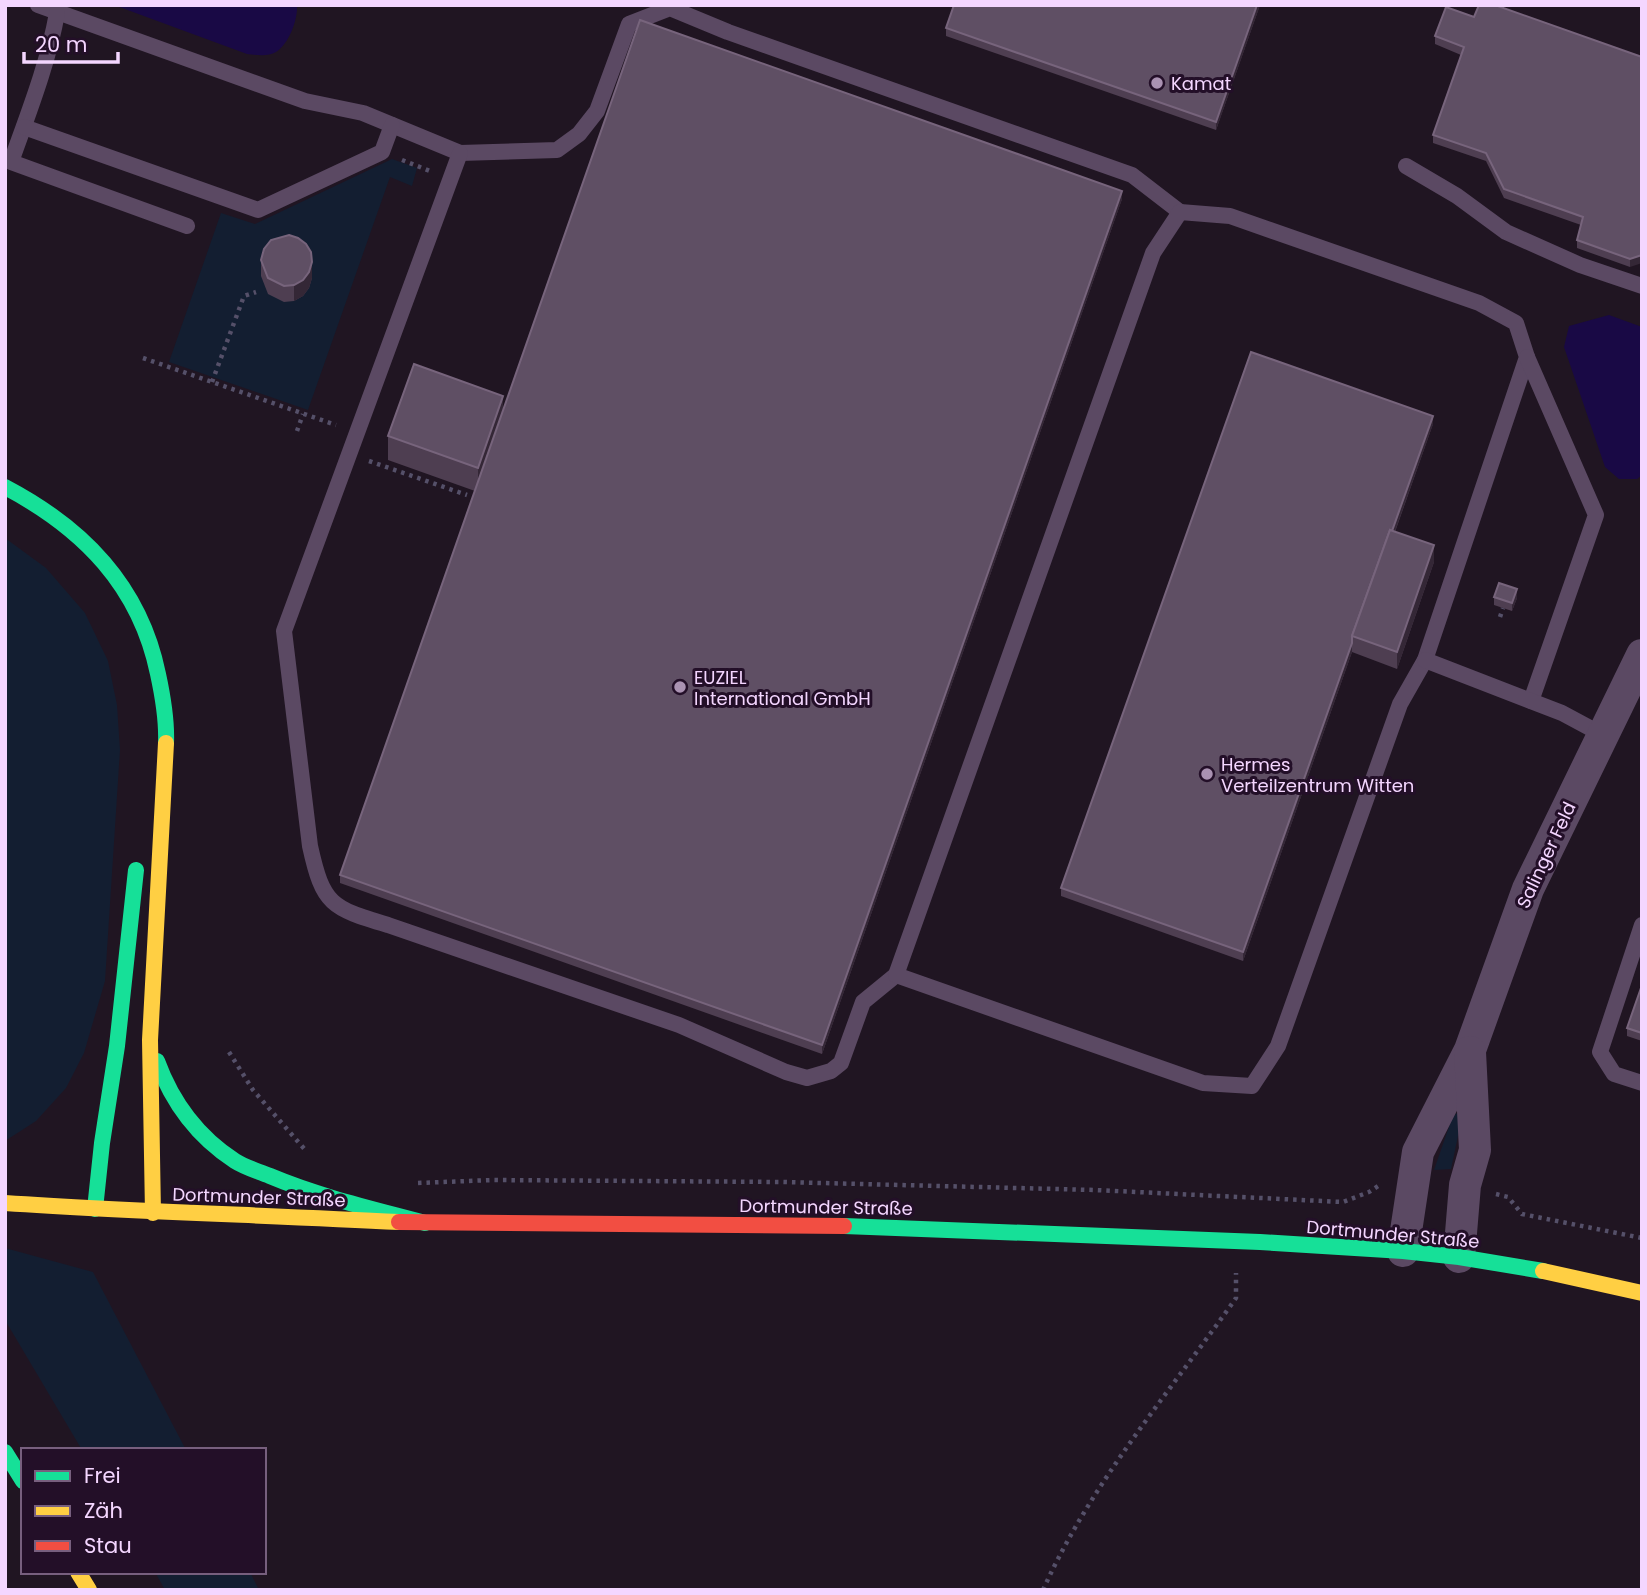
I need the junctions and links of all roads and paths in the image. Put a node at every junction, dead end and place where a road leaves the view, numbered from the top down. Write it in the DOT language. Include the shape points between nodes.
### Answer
graph roads {
  1 [pos="38,5"];
  2 [pos="57,13"];
  3 [pos="392,125"];
  4 [pos="24,127"];
  5 [pos="460,153"];
  6 [pos="1406,166"];
  7 [pos="1180,212"];
  8 [pos="187,226"];
  9 [pos="1642,286"];
  10 [pos="256,292"];
  11 [pos="1527,357"];
  12 [pos="143,358"];
  13 [pos="212,382"];
  14 [pos="303,414"];
  15 [pos="297,431"];
  16 [pos="357,433"];
  17 [pos="5,487"];
  18 [pos="467,495"];
  19 [pos="1503,608"];
  20 [pos="1500,617"];
  21 [pos="1426,660"];
  22 [pos="1640,663"];
  23 [pos="1531,701"];
  24 [pos="1603,735"];
  25 [pos="138,849"];
  26 [pos="1642,925"];
  27 [pos="896,975"];
  28 [pos="150,1040"];
  29 [pos="1470,1050"];
  30 [pos="229,1052"];
  31 [pos="1642,1083"];
  32 [pos="308,1153"];
  33 [pos="1414,1181"];
  34 [pos="417,1183"];
  35 [pos="1465,1185"];
  36 [pos="5,1203"];
  37 [pos="95,1209"];
  38 [pos="153,1213"];
  39 [pos="425,1223"];
  40 [pos="1642,1238"];
  41 [pos="1235,1241"];
  42 [pos="1403,1251"];
  43 [pos="1459,1257"];
  44 [pos="1642,1293"];
  45 [pos="5,1452"];
  46 [pos="21,1478"];
  47 [pos="79,1574"];
  48 [pos="89,1590"];
  49 [pos="1043,1590"];
  1 -- 2 [label="lane"];
  2 -- 3 [label="lane" via="305,101 363,113"];
  2 -- 4 [label="lane"];
  3 -- 4 [label="lane" via="382,152 258,210"];
  3 -- 5 [label="lane"];
  4 -- 8 [label="lane" via="11,162"];
  5 -- 7 [label="lane" via="557,150 579,134 597,111 629,24 670,8 1132,175"];
  5 -- 16 [label="lane"];
  6 -- 9 [label="lane" via="1506,232"];
  7 -- 11 [label="lane" via="1230,216 1479,303 1516,323"];
  7 -- 27 [label="lane" via="1153,253"];
  10 -- 13 [label="path" via="244,296"];
  11 -- 21 [label="lane"];
  11 -- 23 [label="lane" via="1596,515"];
  12 -- 13 [label="path"];
  13 -- 14 [label="path"];
  14 -- 15 [label="path"];
  14 -- 16 [label="path"];
  16 -- 18 [label="path" via="370,437 362,458"];
  16 -- 27 [label="lane" via="284,631 310,846 317,878 329,901 347,913 679,1025 807,1078 841,1063 863,1002"];
  17 -- 28 [label="main road" via="74,530 111,570 140,616 157,666 167,718"];
  19 -- 20 [label="path"];
  21 -- 23 [label="lane"];
  21 -- 27 [label="lane" via="1400,704 1278,1046 1252,1086 1203,1083"];
  22 -- 24 [label="street, Salinger Feld"];
  23 -- 24 [label="lane"];
  24 -- 29 [label="street, Salinger Feld" via="1528,889"];
  25 -- 37 [label="main road"];
  26 -- 31 [label="lane" via="1600,1052 1614,1074"];
  28 -- 38 [label="main road"];
  28 -- 39 [label="main road" via="174,1102 213,1145 237,1162 291,1186"];
  29 -- 33 [label="street, Salinger Feld" via="1418,1152"];
  29 -- 35 [label="street, Salinger Feld" via="1475,1150"];
  30 -- 32 [label="path" via="253,1090"];
  33 -- 34 [label="path" via="1385,1181 1343,1202 783,1182"];
  33 -- 42 [label="street, Salinger Feld"];
  35 -- 40 [label="path" via="1508,1197 1522,1214"];
  35 -- 43 [label="street, Salinger Feld"];
  36 -- 37 [label="main road, Dortmunder Straße"];
  37 -- 38 [label="main road, Dortmunder Straße"];
  38 -- 39 [label="main road, Dortmunder Straße"];
  39 -- 41 [label="main road, Dortmunder Straße" via="859,1226"];
  41 -- 42 [label="main road, Dortmunder Straße"];
  41 -- 49 [label="path" via="1236,1298 1092,1498"];
  42 -- 43 [label="main road, Dortmunder Straße"];
  43 -- 44 [label="main road, Dortmunder Straße"];
  45 -- 46 [label="main road"];
  47 -- 48 [label="main road"];
}
